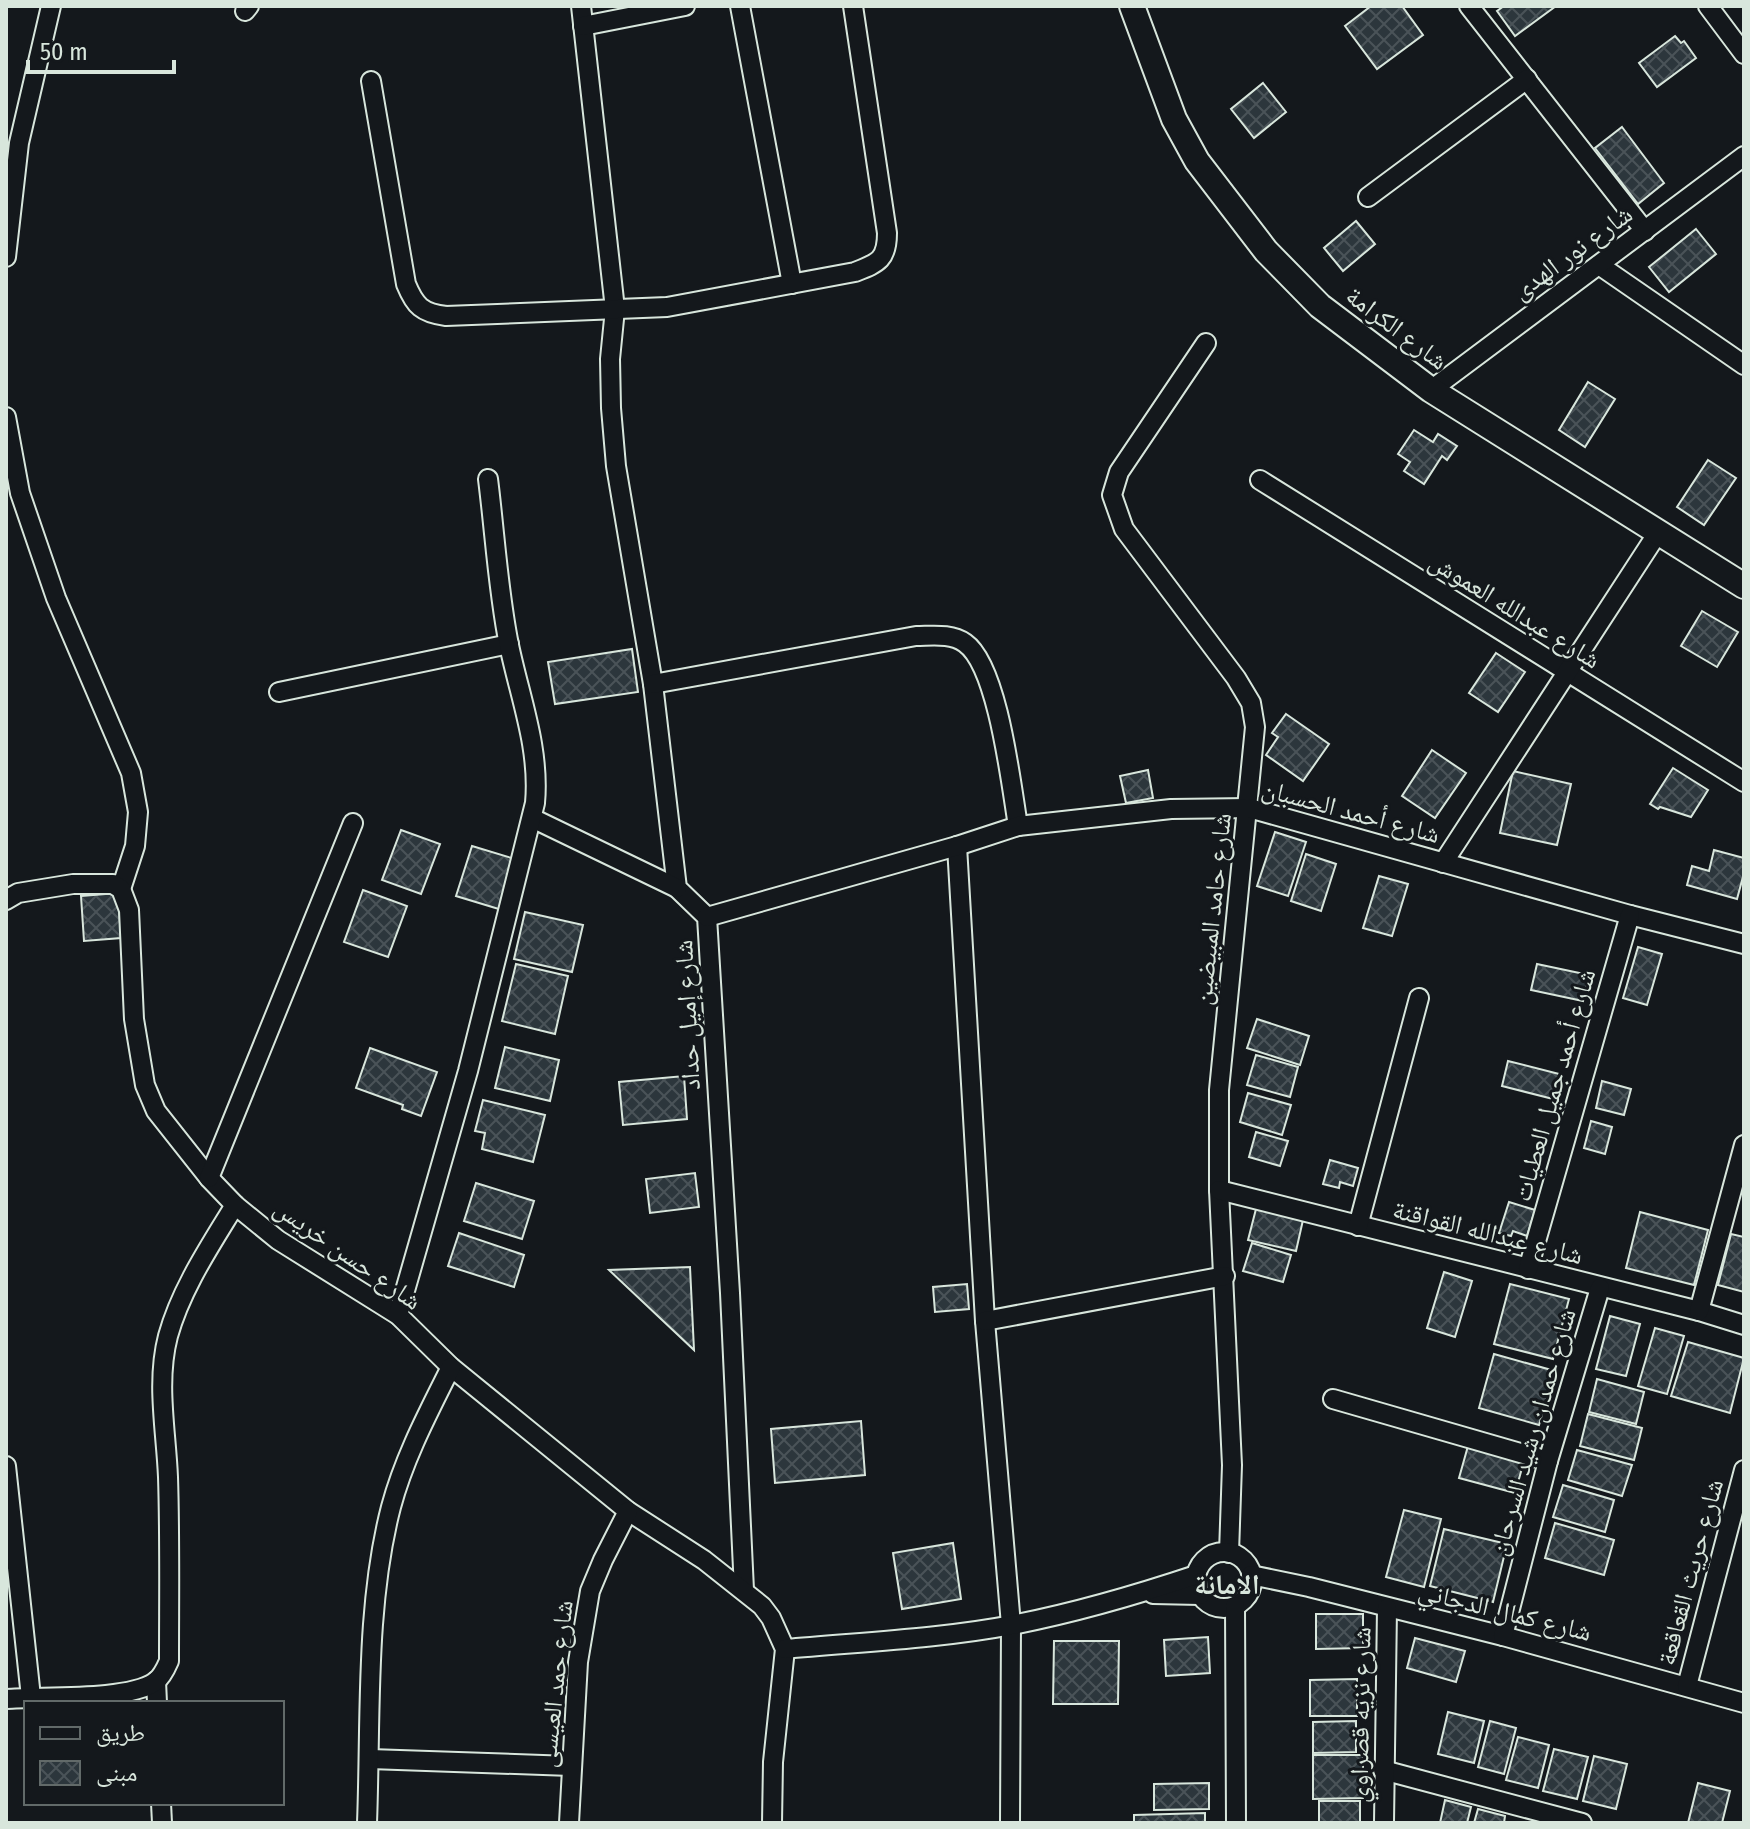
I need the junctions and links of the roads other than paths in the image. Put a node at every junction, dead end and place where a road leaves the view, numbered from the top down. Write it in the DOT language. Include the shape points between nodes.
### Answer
graph roads {
  1 [pos="51,6"];
  2 [pos="581,6"];
  3 [pos="685,6"];
  4 [pos="740,6"];
  5 [pos="853,6"];
  6 [pos="1132,6"];
  7 [pos="1469,6"];
  8 [pos="1708,6"];
  9 [pos="583,26"];
  10 [pos="1744,54"];
  11 [pos="1527,79"];
  12 [pos="371,81"];
  13 [pos="1744,156"];
  14 [pos="1368,197"];
  15 [pos="1645,231"];
  16 [pos="6,257"];
  17 [pos="1599,265"];
  18 [pos="792,284"];
  19 [pos="615,309"];
  20 [pos="1206,343"];
  21 [pos="1744,365"];
  22 [pos="1431,390"];
  23 [pos="6,417"];
  24 [pos="488,479"];
  25 [pos="1260,480"];
  26 [pos="1659,531"];
  27 [pos="1744,586"];
  28 [pos="509,644"];
  29 [pos="1567,674"];
  30 [pos="653,684"];
  31 [pos="279,692"];
  32 [pos="1744,782"];
  33 [pos="1249,808"];
  34 [pos="532,818"];
  35 [pos="353,823"];
  36 [pos="1018,826"];
  37 [pos="957,846"];
  38 [pos="1443,863"];
  39 [pos="677,888"];
  40 [pos="121,889"];
  41 [pos="6,900"];
  42 [pos="1630,915"];
  43 [pos="707,917"];
  44 [pos="1744,944"];
  45 [pos="1419,998"];
  46 [pos="1744,1145"];
  47 [pos="209,1178"];
  48 [pos="1219,1190"];
  49 [pos="235,1205"];
  50 [pos="1358,1226"];
  51 [pos="1528,1269"];
  52 [pos="1225,1276"];
  53 [pos="1600,1288"];
  54 [pos="1699,1311"];
  55 [pos="398,1315"];
  56 [pos="985,1321"];
  57 [pos="1744,1325"];
  58 [pos="451,1367"];
  59 [pos="1333,1399"];
  60 [pos="1548,1461"];
  61 [pos="6,1466"];
  62 [pos="1744,1470"];
  63 [pos="628,1511"];
  64 [pos="1738,1514"];
  65 [pos="1229,1553"];
  66 [pos="1196,1575"];
  67 [pos="1251,1575"];
  68 [pos="744,1590"];
  69 [pos="1138,1594"];
  70 [pos="1200,1595"];
  71 [pos="1235,1606"];
  72 [pos="1387,1608"];
  73 [pos="1011,1625"];
  74 [pos="1503,1636"];
  75 [pos="785,1649"];
  76 [pos="156,1681"];
  77 [pos="1687,1686"];
  78 [pos="31,1697"];
  79 [pos="6,1699"];
  80 [pos="157,1701"];
  81 [pos="1744,1703"];
  82 [pos="370,1759"];
  83 [pos="571,1766"];
  84 [pos="1383,1770"];
  85 [pos="367,1823"];
  86 [pos="569,1823"];
  87 [pos="772,1823"];
  88 [pos="1010,1823"];
  89 [pos="1236,1823"];
  90 [pos="1384,1823"];
  91 [pos="1582,1823"];
  1 -- 16 [label="street" via="19,143"];
  2 -- 9 [label="street"];
  3 -- 9 [label="street"];
  4 -- 18 [label="street"];
  5 -- 18 [label="street" via="887,247 873,265"];
  6 -- 22 [label="street, شارع الكرامة" via="1174,119 1231,208 1320,306"];
  7 -- 11 [label="street"];
  8 -- 10 [label="street"];
  9 -- 19 [label="street"];
  11 -- 14 [label="street"];
  11 -- 15 [label="street"];
  12 -- 19 [label="street" via="406,284 421,310 446,316"];
  13 -- 15 [label="street, شارع نور الهدى"];
  15 -- 17 [label="street, شارع نور الهدى"];
  17 -- 21 [label="street"];
  17 -- 22 [label="street, شارع نور الهدى"];
  18 -- 19 [label="street" via="667,307"];
  19 -- 30 [label="street" via="610,359 616,466"];
  20 -- 33 [label="street, شارع حامد المبيضين" via="1119,472 1112,495 1124,529 1251,703 1255,727"];
  22 -- 26 [label="street, شارع الكرامة"];
  23 -- 40 [label="street" via="20,493 56,598 131,773 138,812 135,846"];
  24 -- 28 [label="street"];
  25 -- 29 [label="street, شارع عبدالله العموش"];
  26 -- 27 [label="street, شارع الكرامة"];
  26 -- 29 [label="street"];
  28 -- 31 [label="street"];
  28 -- 34 [label="street" via="534,752"];
  29 -- 32 [label="street, شارع عبدالله العموش"];
  29 -- 38 [label="street"];
  30 -- 36 [label="street" via="916,636 962,640 984,667"];
  30 -- 39 [label="street"];
  33 -- 36 [label="street, شارع أحمد الحسبان" via="1171,809"];
  33 -- 38 [label="street, شارع أحمد الحسبان"];
  33 -- 48 [label="street, شارع حامد المبيضين" via="1219,1090"];
  34 -- 39 [label="street, شارع إميل حداد"];
  34 -- 55 [label="street" via="468,1071"];
  35 -- 47 [label="street"];
  36 -- 37 [label="street, شارع أحمد الحسبان"];
  37 -- 43 [label="street, شارع أحمد الحسبان"];
  37 -- 56 [label="street"];
  38 -- 42 [label="street, شارع أحمد الحسبان"];
  39 -- 43 [label="street, شارع إميل حداد"];
  40 -- 41 [label="street" via="113,884 73,884 18,893"];
  40 -- 47 [label="street, شارع حسن خريس" via="129,910 134,1019 145,1085 156,1111"];
  42 -- 44 [label="street, شارع أحمد الحسبان"];
  42 -- 51 [label="street, شارع أحمد جميل العطيات"];
  43 -- 68 [label="street, شارع إميل حداد"];
  45 -- 50 [label="street"];
  46 -- 54 [label="street"];
  47 -- 49 [label="street, شارع حسن خريس"];
  48 -- 50 [label="street, شارع عبدالله القواقنة"];
  48 -- 52 [label="street, شارع حامد المبيضين"];
  49 -- 55 [label="street, شارع حسن خريس" via="278,1240"];
  49 -- 76 [label="street" via="179,1305 162,1366 169,1661"];
  50 -- 51 [label="street, شارع عبدالله القواقنة"];
  51 -- 53 [label="street, شارع عبدالله القواقنة"];
  52 -- 56 [label="street"];
  52 -- 65 [label="street, شارع حامد المبيضين" via="1232,1465"];
  53 -- 54 [label="street, شارع عبدالله القواقنة"];
  53 -- 60 [label="street, شارع حمدان رشيد السرحان"];
  54 -- 57 [label="street, شارع عبدالله القواقنة"];
  55 -- 58 [label="street, شارع حسن خريس"];
  56 -- 73 [label="street"];
  58 -- 63 [label="street, شارع حسن خريس"];
  58 -- 82 [label="street" via="412,1446 391,1507 375,1613"];
  59 -- 60 [label="street"];
  60 -- 74 [label="street, شارع حمدان رشيد السرحان"];
  61 -- 78 [label="street"];
  62 -- 64 [label="street, شارع حريث القعاقعة"];
  63 -- 68 [label="street, شارع حسن خريس"];
  63 -- 83 [label="street, شارع حمد العيسى" via="590,1591 578,1662"];
  64 -- 77 [label="street, شارع حريث القعاقعة"];
  65 -- 66 [label="street" via="1208,1557"];
  65 -- 67 [label="street" via="1241,1558"];
  66 -- 69 [label="street"];
  66 -- 70 [label="street"];
  67 -- 71 [label="street" via="1247,1596"];
  67 -- 72 [label="street, شارع كمال الدجاني"];
  68 -- 75 [label="street, شارع حسن خريس" via="771,1618"];
  69 -- 70 [label="street"];
  69 -- 73 [label="street"];
  70 -- 71 [label="street" via="1219,1608"];
  71 -- 89 [label="street"];
  72 -- 74 [label="street, شارع كمال الدجاني"];
  72 -- 84 [label="street, شارع نزيه قصراوي"];
  73 -- 75 [label="street"];
  73 -- 88 [label="street"];
  74 -- 77 [label="street, شارع كمال الدجاني"];
  75 -- 87 [label="street"];
  76 -- 78 [label="street" via="105,1694"];
  76 -- 80 [label="street"];
  77 -- 81 [label="street, شارع كمال الدجاني"];
  78 -- 79 [label="street"];
  82 -- 83 [label="street"];
  82 -- 85 [label="street"];
  83 -- 86 [label="street, شارع حمد العيسى"];
  84 -- 90 [label="street, شارع نزيه قصراوي"];
  84 -- 91 [label="street"];
}
